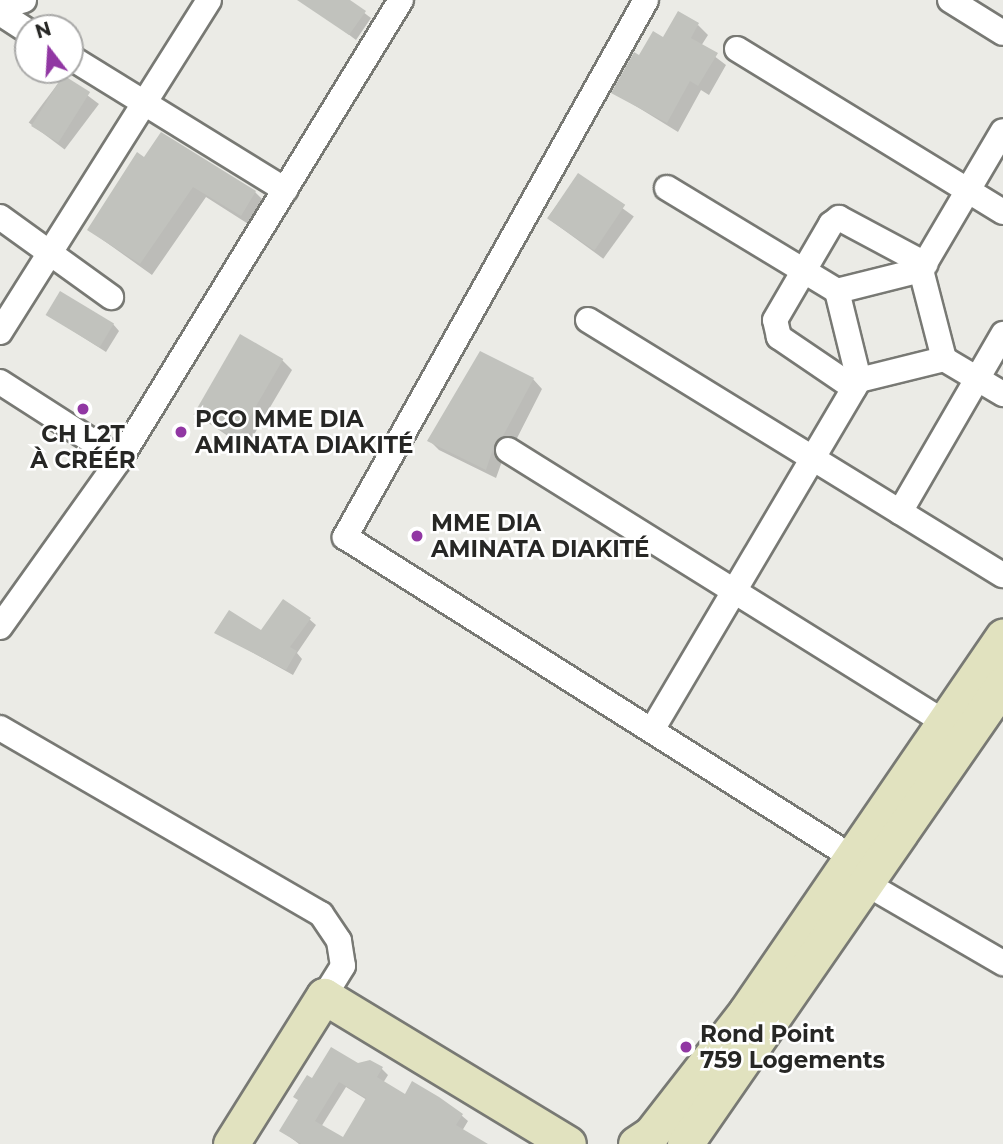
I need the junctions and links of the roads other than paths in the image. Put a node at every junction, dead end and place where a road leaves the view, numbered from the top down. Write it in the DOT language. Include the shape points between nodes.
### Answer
graph roads {
  1 [pos="24,0"];
  2 [pos="209,0"];
  3 [pos="401,0"];
  4 [pos="646,0"];
  5 [pos="950,0"];
  6 [pos="0,7"];
  7 [pos="1003,33"];
  8 [pos="737,49"];
  9 [pos="84,66"];
  10 [pos="144,103"];
  11 [pos="1003,131"];
  12 [pos="667,188"];
  13 [pos="285,190"];
  14 [pos="968,190"];
  15 [pos="1003,212"];
  16 [pos="0,218"];
  17 [pos="50,253"];
  18 [pos="923,267"];
  19 [pos="804,271"];
  20 [pos="837,291"];
  21 [pos="111,297"];
  22 [pos="588,320"];
  23 [pos="0,332"];
  24 [pos="1003,334"];
  25 [pos="944,359"];
  26 [pos="977,379"];
  27 [pos="0,382"];
  28 [pos="856,384"];
  29 [pos="1003,394"];
  30 [pos="508,450"];
  31 [pos="120,458"];
  32 [pos="813,458"];
  33 [pos="900,512"];
  34 [pos="1003,575"];
  35 [pos="734,591"];
  36 [pos="0,627"];
  37 [pos="1003,636"];
  38 [pos="1003,684"];
  39 [pos="944,722"];
  40 [pos="0,728"];
  41 [pos="652,730"];
  42 [pos="836,847"];
  43 [pos="865,883"];
  44 [pos="1003,963"];
  45 [pos="324,996"];
  46 [pos="236,1142"];
  47 [pos="568,1144"];
  48 [pos="636,1144"];
  49 [pos="685,1144"];
  1 -- 6 [label="street"];
  2 -- 10 [label="street"];
  3 -- 13 [label="street"];
  4 -- 41 [label="street" via="345,537"];
  5 -- 7 [label="street"];
  8 -- 14 [label="street"];
  9 -- 10 [label="street"];
  10 -- 13 [label="street"];
  10 -- 17 [label="street"];
  11 -- 14 [label="street"];
  12 -- 19 [label="street"];
  13 -- 31 [label="street"];
  14 -- 15 [label="street"];
  14 -- 18 [label="street"];
  16 -- 17 [label="street"];
  17 -- 21 [label="street"];
  17 -- 23 [label="street"];
  18 -- 19 [label="street" via="839,218"];
  18 -- 20 [label="street"];
  18 -- 25 [label="street"];
  19 -- 20 [label="street"];
  19 -- 28 [label="street" via="775,320 775,333"];
  20 -- 28 [label="street"];
  22 -- 32 [label="street"];
  24 -- 26 [label="street"];
  25 -- 26 [label="street"];
  25 -- 28 [label="street"];
  26 -- 29 [label="street"];
  26 -- 33 [label="street"];
  27 -- 31 [label="street"];
  28 -- 32 [label="street"];
  30 -- 35 [label="street"];
  31 -- 36 [label="street"];
  32 -- 33 [label="street"];
  32 -- 35 [label="street"];
  33 -- 34 [label="street"];
  35 -- 39 [label="street"];
  35 -- 41 [label="street"];
  37 -- 39 [label="street"];
  38 -- 43 [label="street"];
  39 -- 48 [label="street" via="746,1012 651,1135"];
  40 -- 45 [label="street" via="321,914 339,941 343,966"];
  41 -- 42 [label="street"];
  43 -- 44 [label="street"];
  43 -- 49 [label="street"];
  45 -- 46 [label="street"];
  45 -- 47 [label="street"];
}
